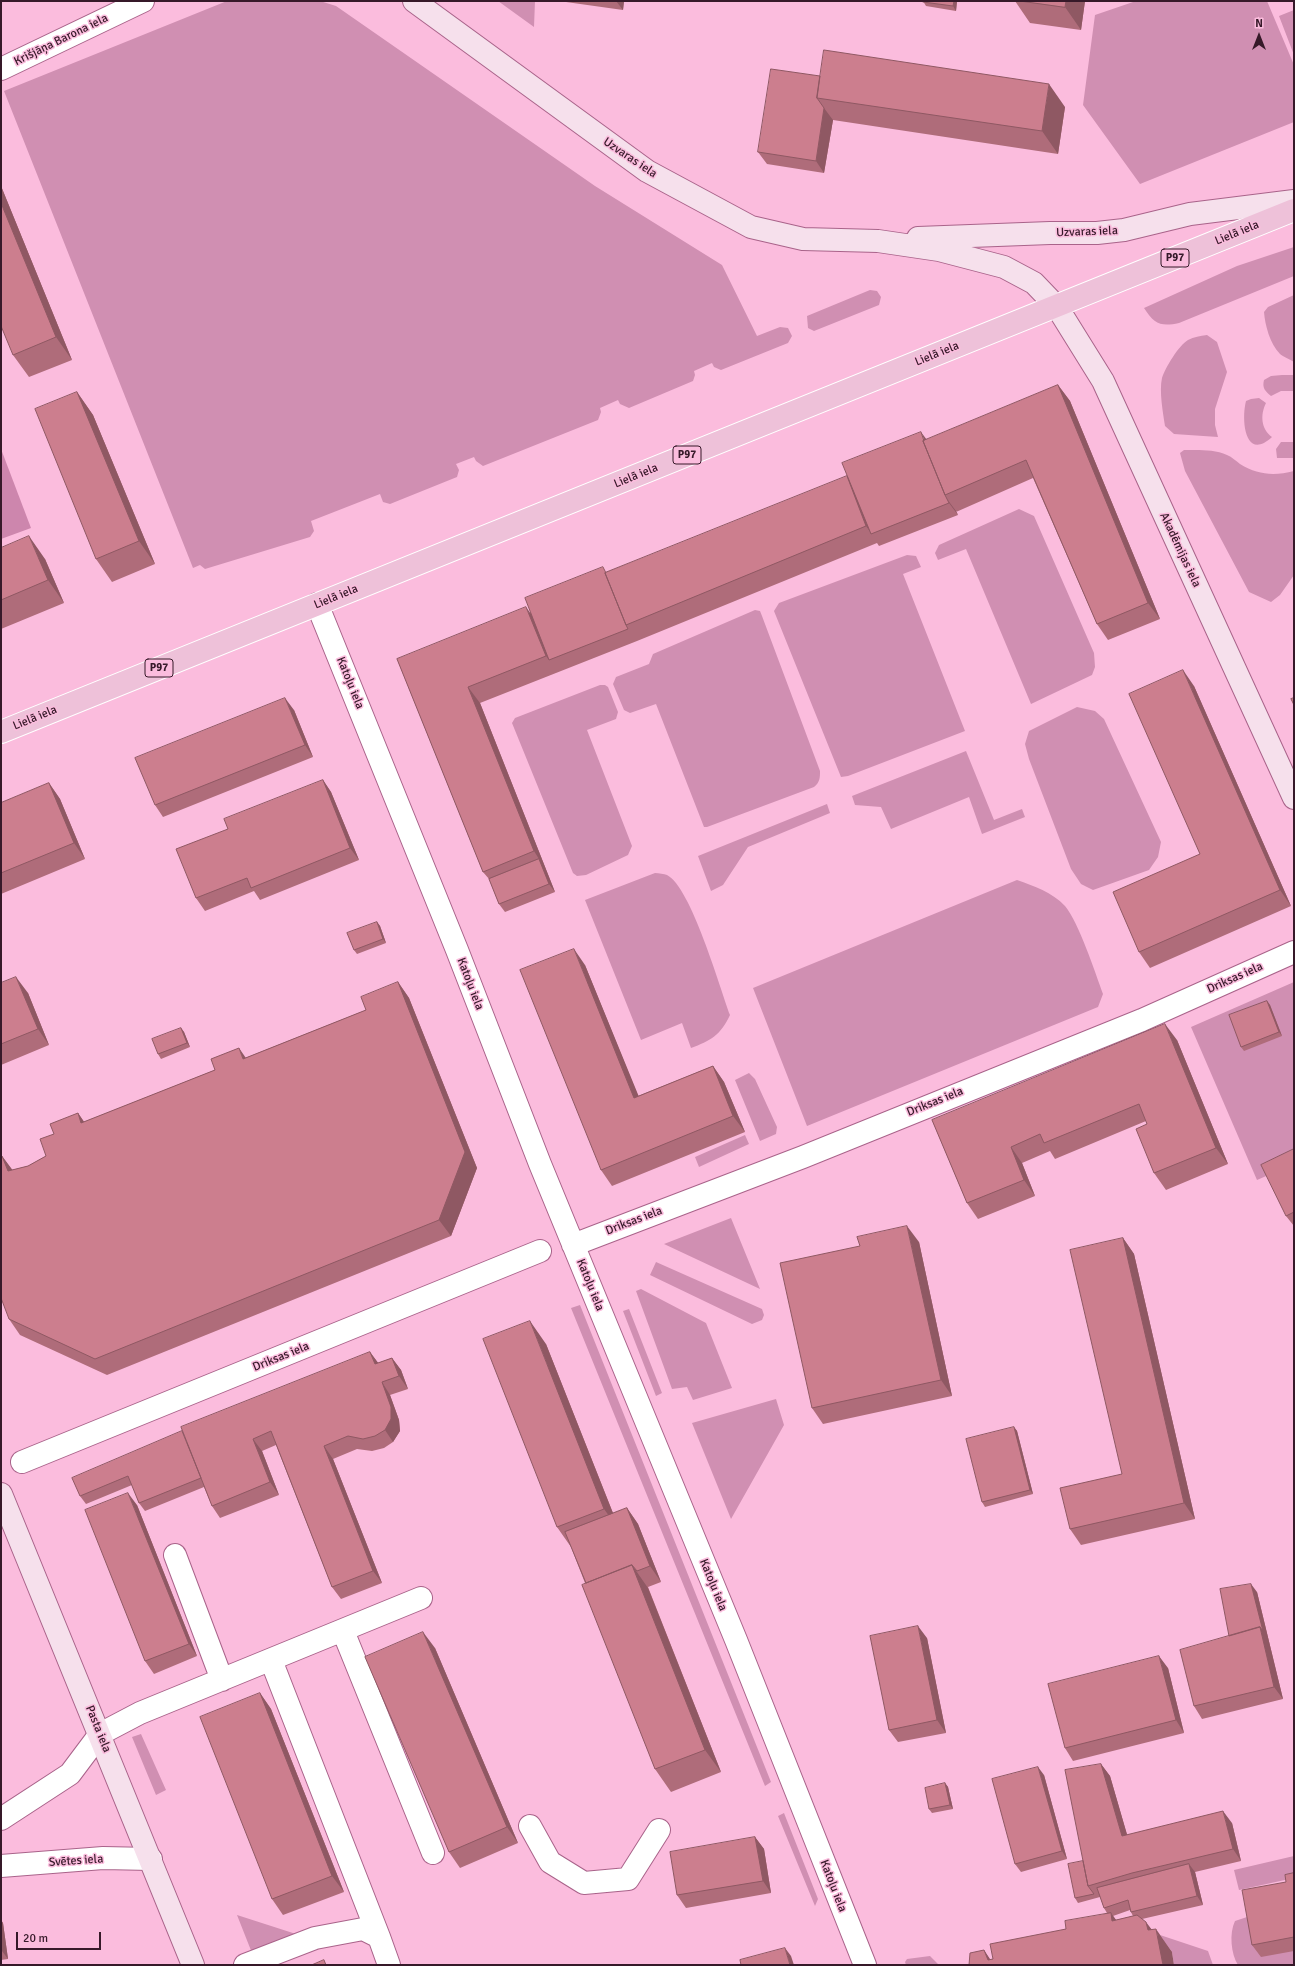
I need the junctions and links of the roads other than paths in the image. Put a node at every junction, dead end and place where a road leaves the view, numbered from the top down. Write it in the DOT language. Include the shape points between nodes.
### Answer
graph roads {
  1 [pos="143,1"];
  2 [pos="414,1"];
  3 [pos="1,69"];
  4 [pos="1294,201"];
  5 [pos="1294,210"];
  6 [pos="878,241"];
  7 [pos="1056,306"];
  8 [pos="317,604"];
  9 [pos="1,732"];
  10 [pos="1294,798"];
  11 [pos="1294,952"];
  12 [pos="573,1245"];
  13 [pos="540,1251"];
  14 [pos="22,1462"];
  15 [pos="1,1494"];
  16 [pos="175,1555"];
  17 [pos="421,1598"];
  18 [pos="342,1630"];
  19 [pos="272,1660"];
  20 [pos="222,1680"];
  21 [pos="100,1734"];
  22 [pos="1,1819"];
  23 [pos="530,1826"];
  24 [pos="659,1830"];
  25 [pos="433,1853"];
  26 [pos="151,1859"];
  27 [pos="1,1866"];
  28 [pos="380,1937"];
  29 [pos="192,1965"];
  30 [pos="245,1965"];
  31 [pos="389,1965"];
  32 [pos="865,1965"];
  1 -- 3 [label="street, Krišjāņa Barona iela"];
  2 -- 6 [label="main road, Uzvaras iela" via="646,171 751,227 803,239"];
  4 -- 6 [label="main road, Uzvaras iela" via="1190,214 1124,230 1097,233 952,236"];
  5 -- 7 [label="main road, Lielā iela / P97"];
  6 -- 7 [label="main road, Uzvaras iela" via="939,250 1004,267 1034,283"];
  7 -- 8 [label="main road, Lielā iela / P97"];
  7 -- 10 [label="main road, Akadēmijas iela" via="1103,381"];
  8 -- 9 [label="main road, Lielā iela / P97"];
  8 -- 12 [label="street, Katoļu iela"];
  11 -- 12 [label="street, Driksas iela" via="1142,1020 803,1157"];
  12 -- 32 [label="street, Katoļu iela" via="736,1640"];
  13 -- 14 [label="street, Driksas iela"];
  15 -- 21 [label="main road, Pasta iela"];
  16 -- 20 [label="street"];
  17 -- 18 [label="street"];
  18 -- 19 [label="street"];
  18 -- 25 [label="street"];
  19 -- 20 [label="street"];
  19 -- 28 [label="street"];
  20 -- 21 [label="street" via="140,1713"];
  21 -- 22 [label="street" via="70,1774"];
  21 -- 26 [label="main road, Pasta iela"];
  23 -- 24 [label="street" via="550,1862 584,1883 628,1879"];
  26 -- 27 [label="street, Svētes iela" via="103,1858"];
  26 -- 29 [label="main road, Pasta iela"];
  28 -- 30 [label="street" via="363,1929 315,1938"];
  28 -- 31 [label="street"];
}
